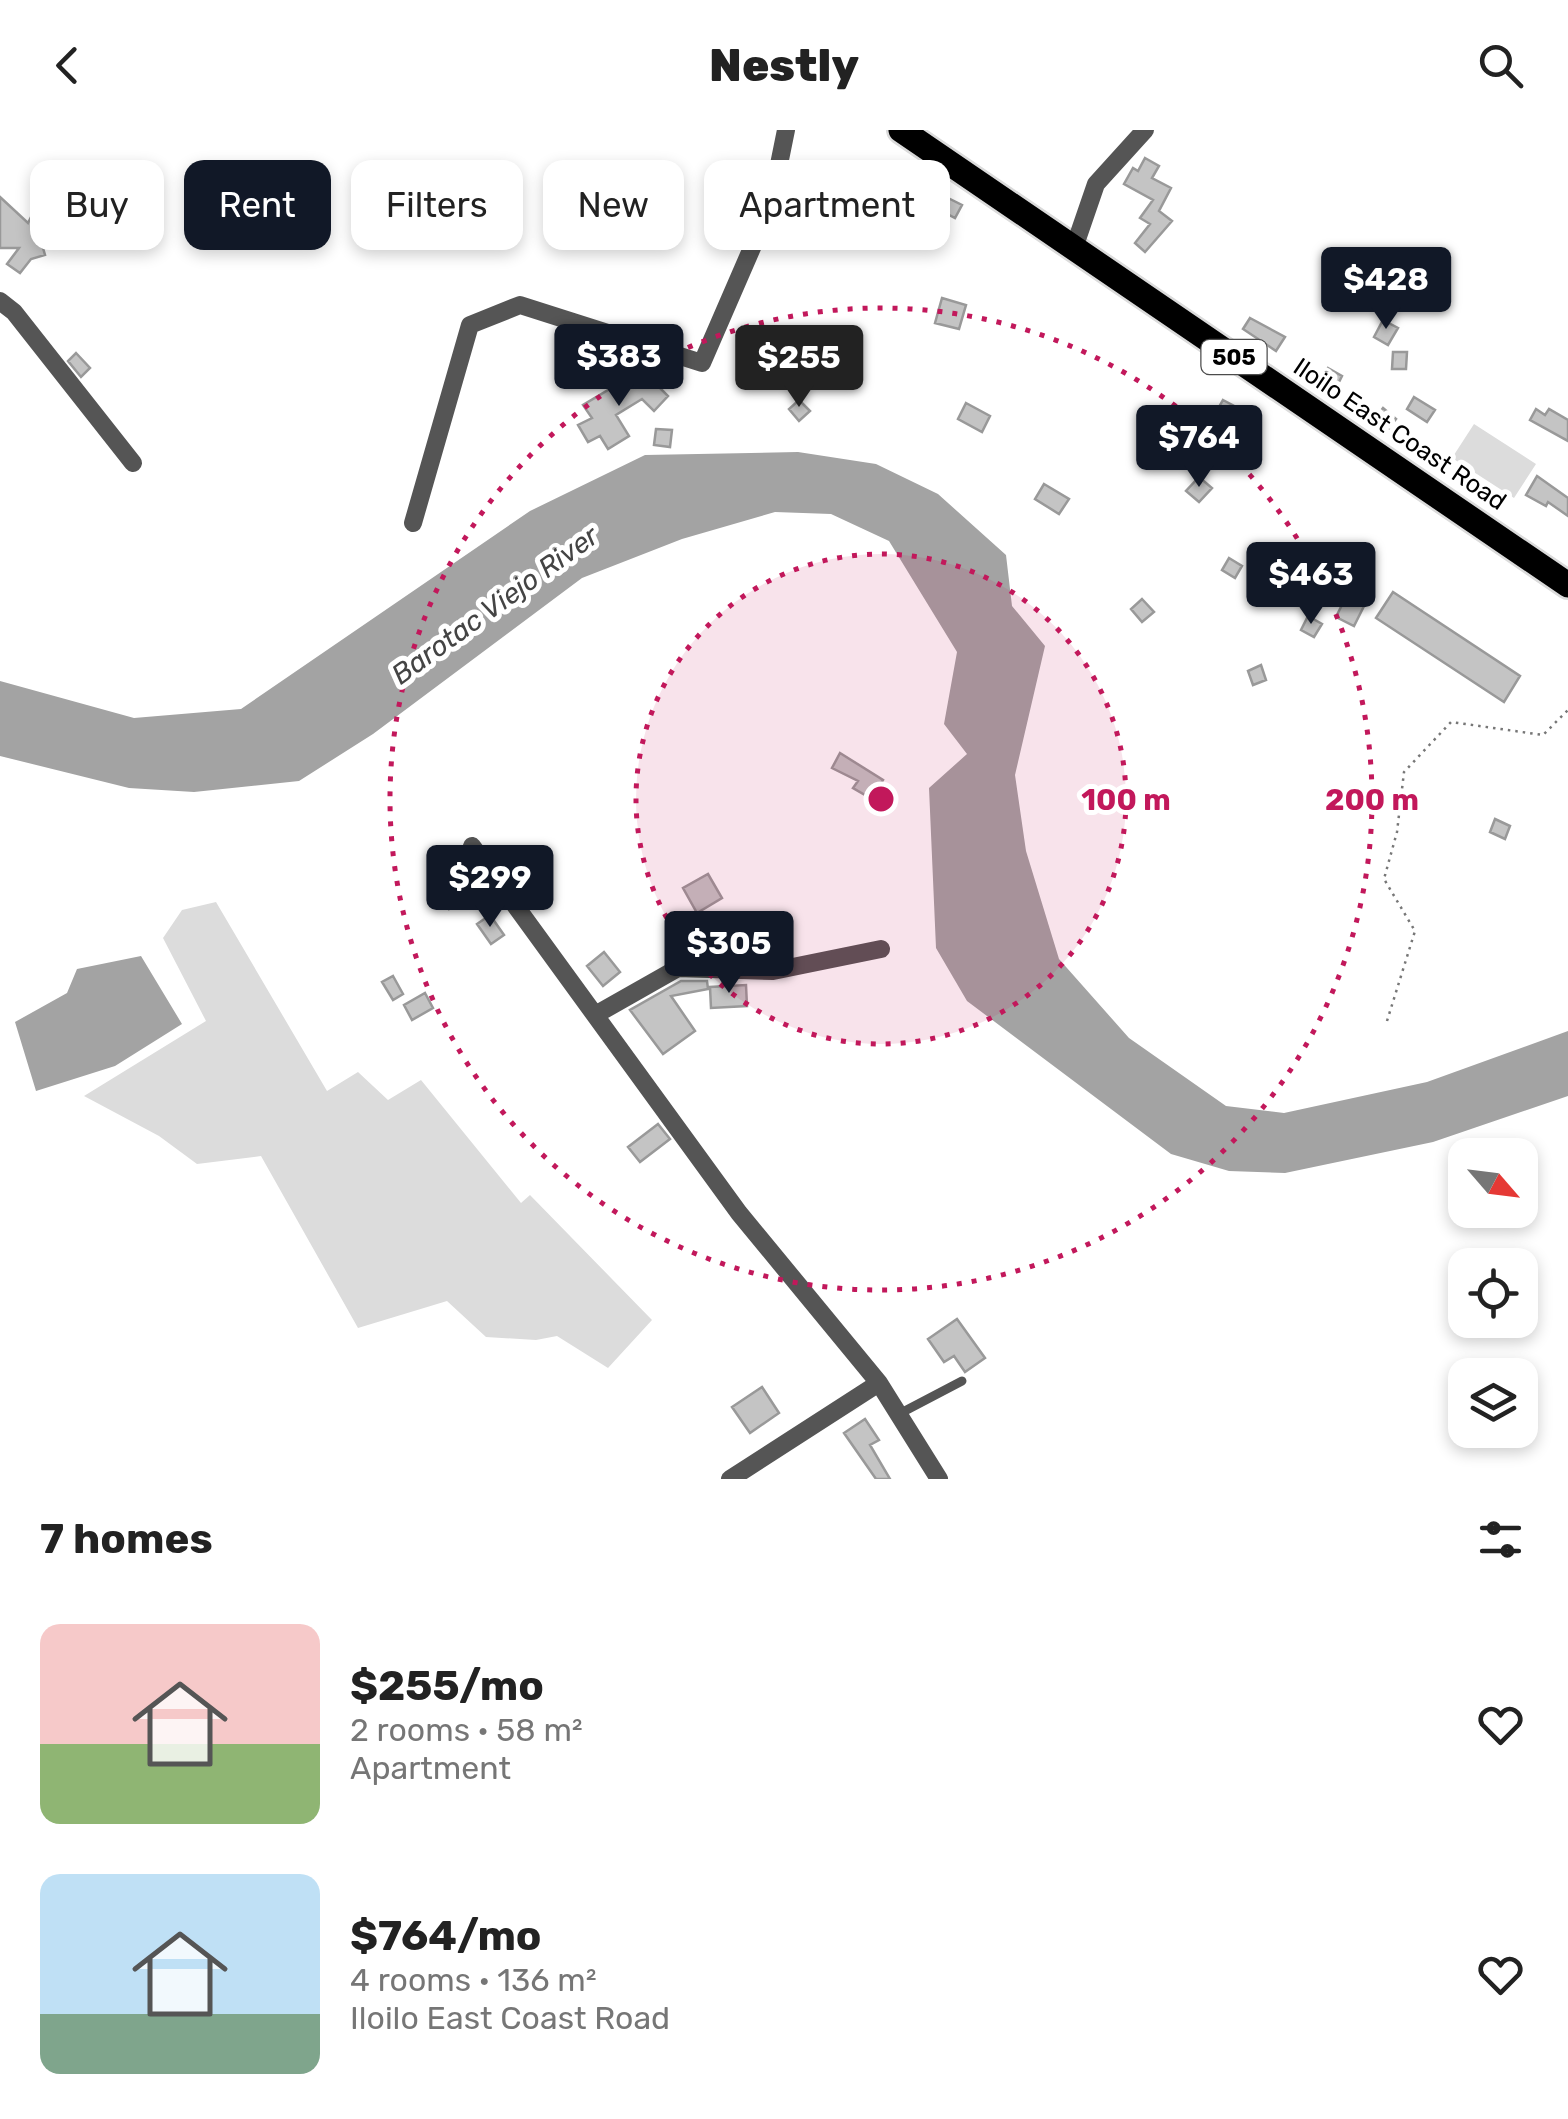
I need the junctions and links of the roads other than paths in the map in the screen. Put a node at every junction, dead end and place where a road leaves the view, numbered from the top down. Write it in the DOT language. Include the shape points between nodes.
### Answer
graph roads {
  1 [pos="786,130"];
  2 [pos="901,130"];
  3 [pos="1145,130"];
  4 [pos="1074,248"];
  5 [pos="0,300"];
  6 [pos="133,463"];
  7 [pos="413,524"];
  8 [pos="1568,585"];
  9 [pos="472,846"];
  10 [pos="881,948"];
  11 [pos="595,1016"];
  12 [pos="962,1380"];
  13 [pos="880,1383"];
  14 [pos="898,1414"];
  15 [pos="730,1479"];
  16 [pos="939,1479"];
  1 -- 7 [label="street" via="771,204 702,362 520,305 470,325"];
  2 -- 4 [label="main road, Iloilo East Coast Road / 505"];
  3 -- 4 [label="street" via="1096,184"];
  4 -- 8 [label="main road, Iloilo East Coast Road / 505"];
  5 -- 6 [label="street"];
  9 -- 11 [label="street"];
  10 -- 11 [label="street" via="773,971 678,968"];
  11 -- 13 [label="street" via="739,1213"];
  12 -- 14 [label="lane"];
  13 -- 14 [label="street"];
  13 -- 15 [label="street"];
  14 -- 16 [label="street"];
}
